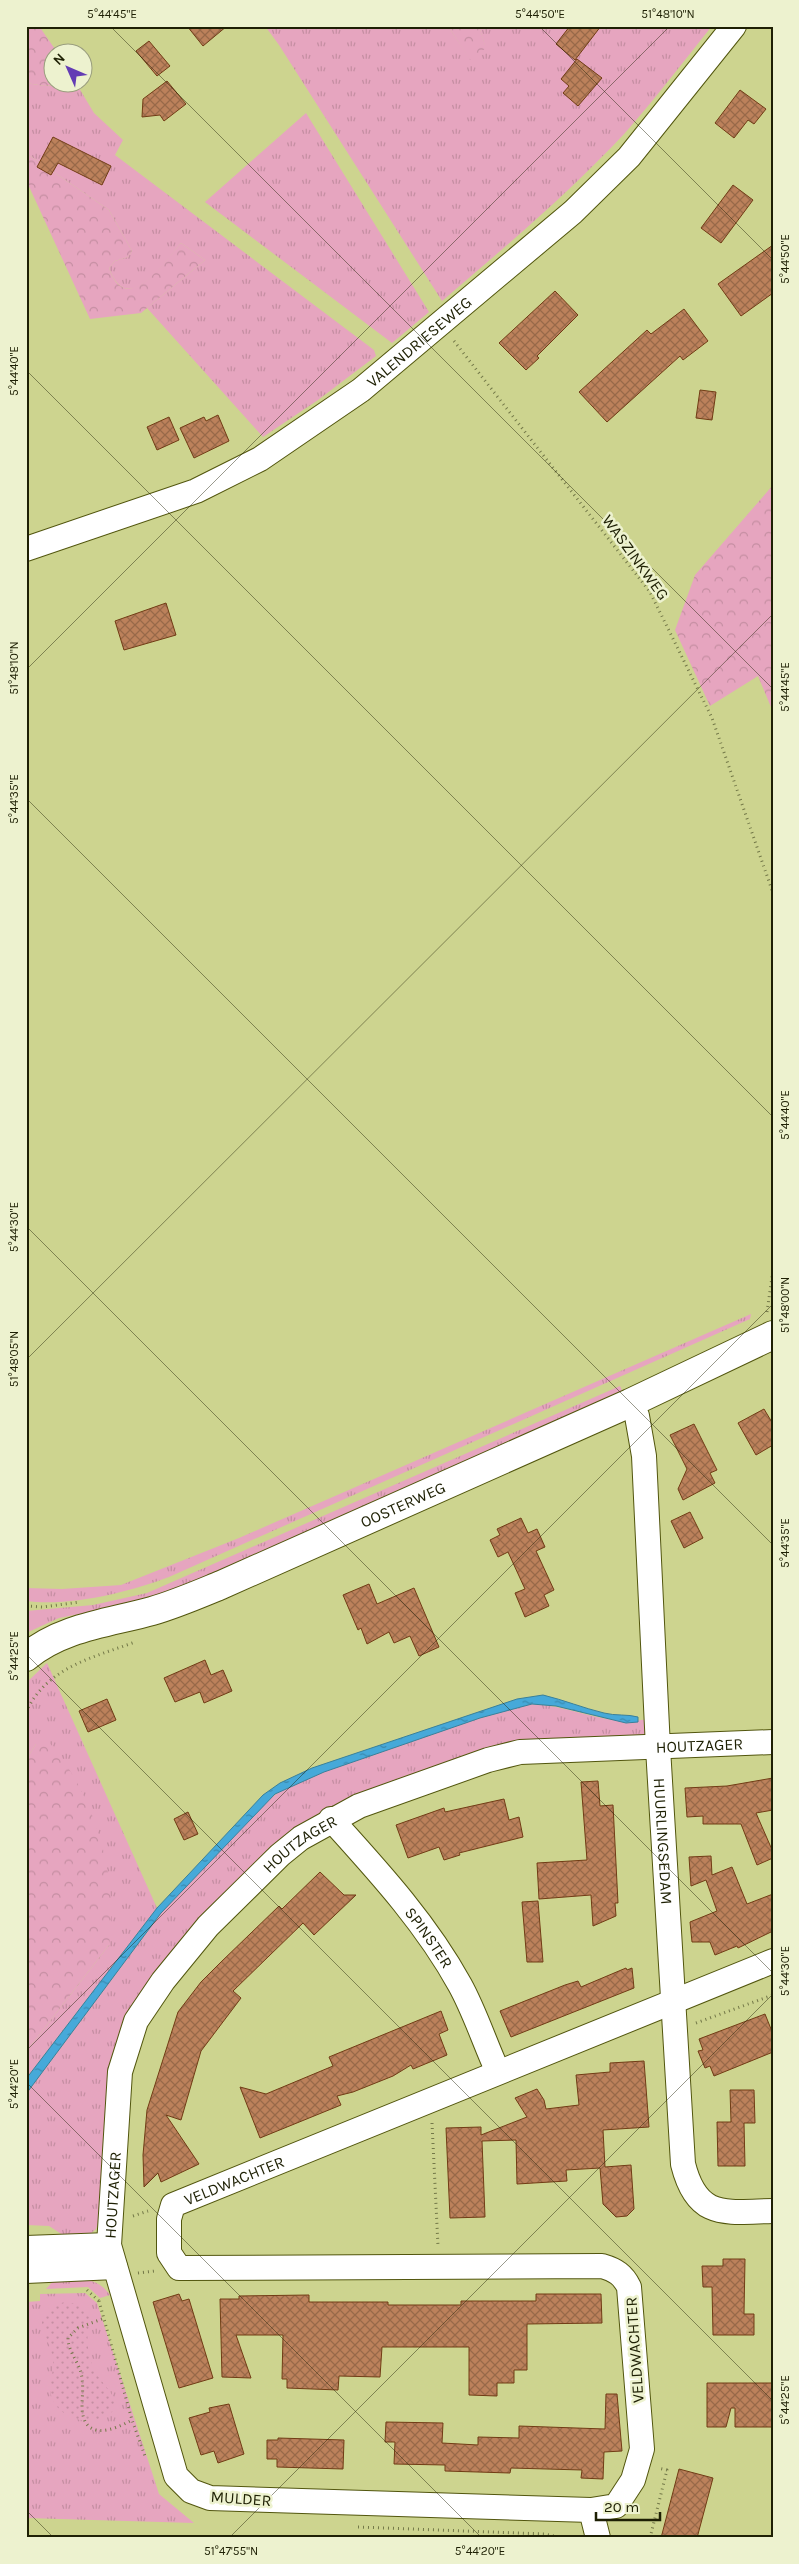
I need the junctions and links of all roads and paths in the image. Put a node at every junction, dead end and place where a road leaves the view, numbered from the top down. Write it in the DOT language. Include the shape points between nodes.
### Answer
graph roads {
  1 [pos="734,26"];
  2 [pos="442,324"];
  3 [pos="26,549"];
  4 [pos="773,893"];
  5 [pos="773,1270"];
  6 [pos="771,1327"];
  7 [pos="630,1403"];
  8 [pos="26,1657"];
  9 [pos="773,1742"];
  10 [pos="658,1748"];
  11 [pos="332,1820"];
  12 [pos="773,1961"];
  13 [pos="773,1995"];
  14 [pos="674,2001"];
  15 [pos="676,2031"];
  16 [pos="498,2072"];
  17 [pos="431,2099"];
  18 [pos="173,2205"];
  19 [pos="773,2211"];
  20 [pos="26,2248"];
  21 [pos="113,2253"];
  22 [pos="439,2267"];
  23 [pos="179,2268"];
  24 [pos="26,2271"];
  25 [pos="102,2319"];
  26 [pos="132,2420"];
  27 [pos="639,2462"];
  28 [pos="591,2510"];
  29 [pos="598,2538"];
  30 [pos="650,2538"];
  1 -- 2 [label="street, VALENDRIESEWEG" via="629,157 573,212"];
  2 -- 3 [label="street, VALENDRIESEWEG" via="361,390 260,459 196,491"];
  2 -- 4 [label="path, WASZINKWEG" via="650,592 712,718"];
  5 -- 6 [label="path" via="767,1314"];
  6 -- 7 [label="street, OOSTERWEG"];
  7 -- 8 [label="street, OOSTERWEG" via="222,1585 153,1610 65,1634 41,1644"];
  7 -- 10 [label="street, HUURLINGSEDAM" via="637,1416 644,1456"];
  9 -- 10 [label="street, HOUTZAGER"];
  10 -- 11 [label="street, HOUTZAGER" via="520,1752 488,1760 359,1806"];
  10 -- 14 [label="street, HUURLINGSEDAM"];
  11 -- 16 [label="street, SPINSTER" via="383,1875 460,1985"];
  11 -- 21 [label="street, HOUTZAGER" via="280,1855 208,1926 163,1981 136,2021 120,2072"];
  12 -- 14 [label="street, VELDWACHTER"];
  13 -- 15 [label="path"];
  14 -- 15 [label="street, HUURLINGSEDAM"];
  14 -- 16 [label="street, VELDWACHTER"];
  15 -- 19 [label="street, HUURLINGSEDAM" via="683,2164 688,2186 701,2203 720,2212"];
  16 -- 17 [label="street, VELDWACHTER"];
  17 -- 18 [label="street, VELDWACHTER"];
  17 -- 22 [label="path"];
  18 -- 21 [label="path"];
  18 -- 23 [label="street, VELDWACHTER" via="168,2219 169,2253"];
  20 -- 21 [label="street"];
  21 -- 23 [label="path"];
  21 -- 24 [label="street"];
  21 -- 28 [label="street, MULDER" via="176,2476 190,2491 210,2498"];
  22 -- 23 [label="street, VELDWACHTER"];
  22 -- 27 [label="street, VELDWACHTER" via="602,2266 614,2269 624,2278 629,2287 642,2449"];
  25 -- 26 [label="path" via="78,2328 68,2338 84,2384 83,2415 88,2426 99,2430"];
  27 -- 28 [label="street, VELDWACHTER" via="633,2480 616,2506"];
  27 -- 30 [label="path" via="667,2470"];
  28 -- 29 [label="street"];
}
